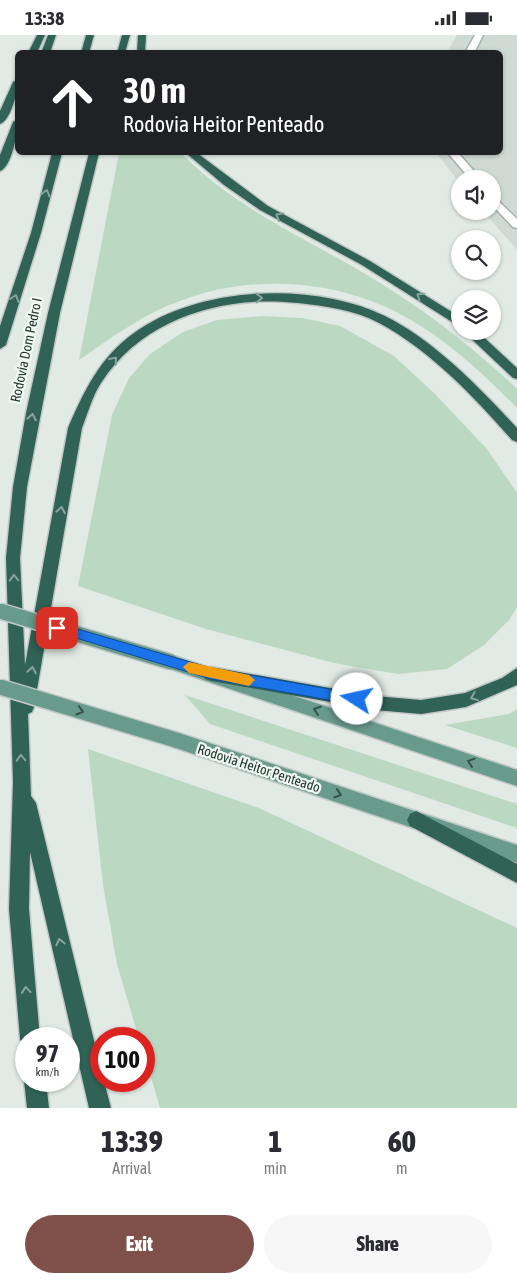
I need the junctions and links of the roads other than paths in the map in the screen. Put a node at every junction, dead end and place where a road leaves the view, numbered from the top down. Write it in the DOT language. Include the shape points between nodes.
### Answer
graph roads {
  1 [pos="41,35"];
  2 [pos="52,35"];
  3 [pos="90,35"];
  4 [pos="126,35"];
  5 [pos="142,35"];
  6 [pos="478,35"];
  7 [pos="34,50"];
  8 [pos="46,50"];
  9 [pos="85,50"];
  10 [pos="122,50"];
  11 [pos="141,50"];
  12 [pos="470,50"];
  13 [pos="15,88"];
  14 [pos="0,121"];
  15 [pos="15,130"];
  16 [pos="56,155"];
  17 [pos="94,155"];
  18 [pos="193,155"];
  19 [pos="456,155"];
  20 [pos="0,168"];
  21 [pos="468,170"];
  22 [pos="501,208"];
  23 [pos="517,225"];
  24 [pos="451,317"];
  25 [pos="479,340"];
  26 [pos="0,345"];
  27 [pos="517,375"];
  28 [pos="517,437"];
  29 [pos="0,611"];
  30 [pos="211,674"];
  31 [pos="517,675"];
  32 [pos="0,687"];
  33 [pos="21,735"];
  34 [pos="517,778"];
  35 [pos="22,782"];
  36 [pos="416,820"];
  37 [pos="517,854"];
  38 [pos="517,874"];
  39 [pos="29,1027"];
  40 [pos="36,1092"];
  41 [pos="38,1108"];
  42 [pos="100,1108"];
  1 -- 7 [label="highway"];
  2 -- 8 [label="highway"];
  3 -- 9 [label="highway"];
  4 -- 10 [label="highway"];
  5 -- 11 [label="highway"];
  6 -- 12 [label="lane"];
  13 -- 14 [label="highway"];
  15 -- 20 [label="highway"];
  26 -- 16 [label="highway, one-way" via="36,233"];
  33 -- 17 [label="highway, Rodovia Dom Pedro I, one-way" via="13,558 20,487 54,313"];
  24 -- 18 [label="highway, one-way" via="366,263 264,207"];
  19 -- 21 [label="lane"];
  22 -- 23 [label="lane"];
  25 -- 27 [label="highway"];
  33 -- 28 [label="highway, one-way" via="75,428 93,386 139,335 171,317 204,305 249,298 296,297 336,304 378,317 424,348 473,388"];
  29 -- 30 [label="main road, bridge"];
  31 -- 30 [label="highway, one-way" via="508,683 466,700 421,707 375,703"];
  34 -- 30 [label="main road, one-way"];
  32 -- 36 [label="main road, Rodovia Heitor Penteado, one-way, bridge"];
  35 -- 33 [label="highway, Rodovia Dom Pedro I, one-way"];
  39 -- 35 [label="highway, Rodovia Dom Pedro I, one-way" via="19,909"];
  42 -- 35 [label="highway, one-way"];
  36 -- 37 [label="main road, Rodovia Heitor Penteado"];
  36 -- 38 [label="highway"];
  40 -- 41 [label="highway"];
}
